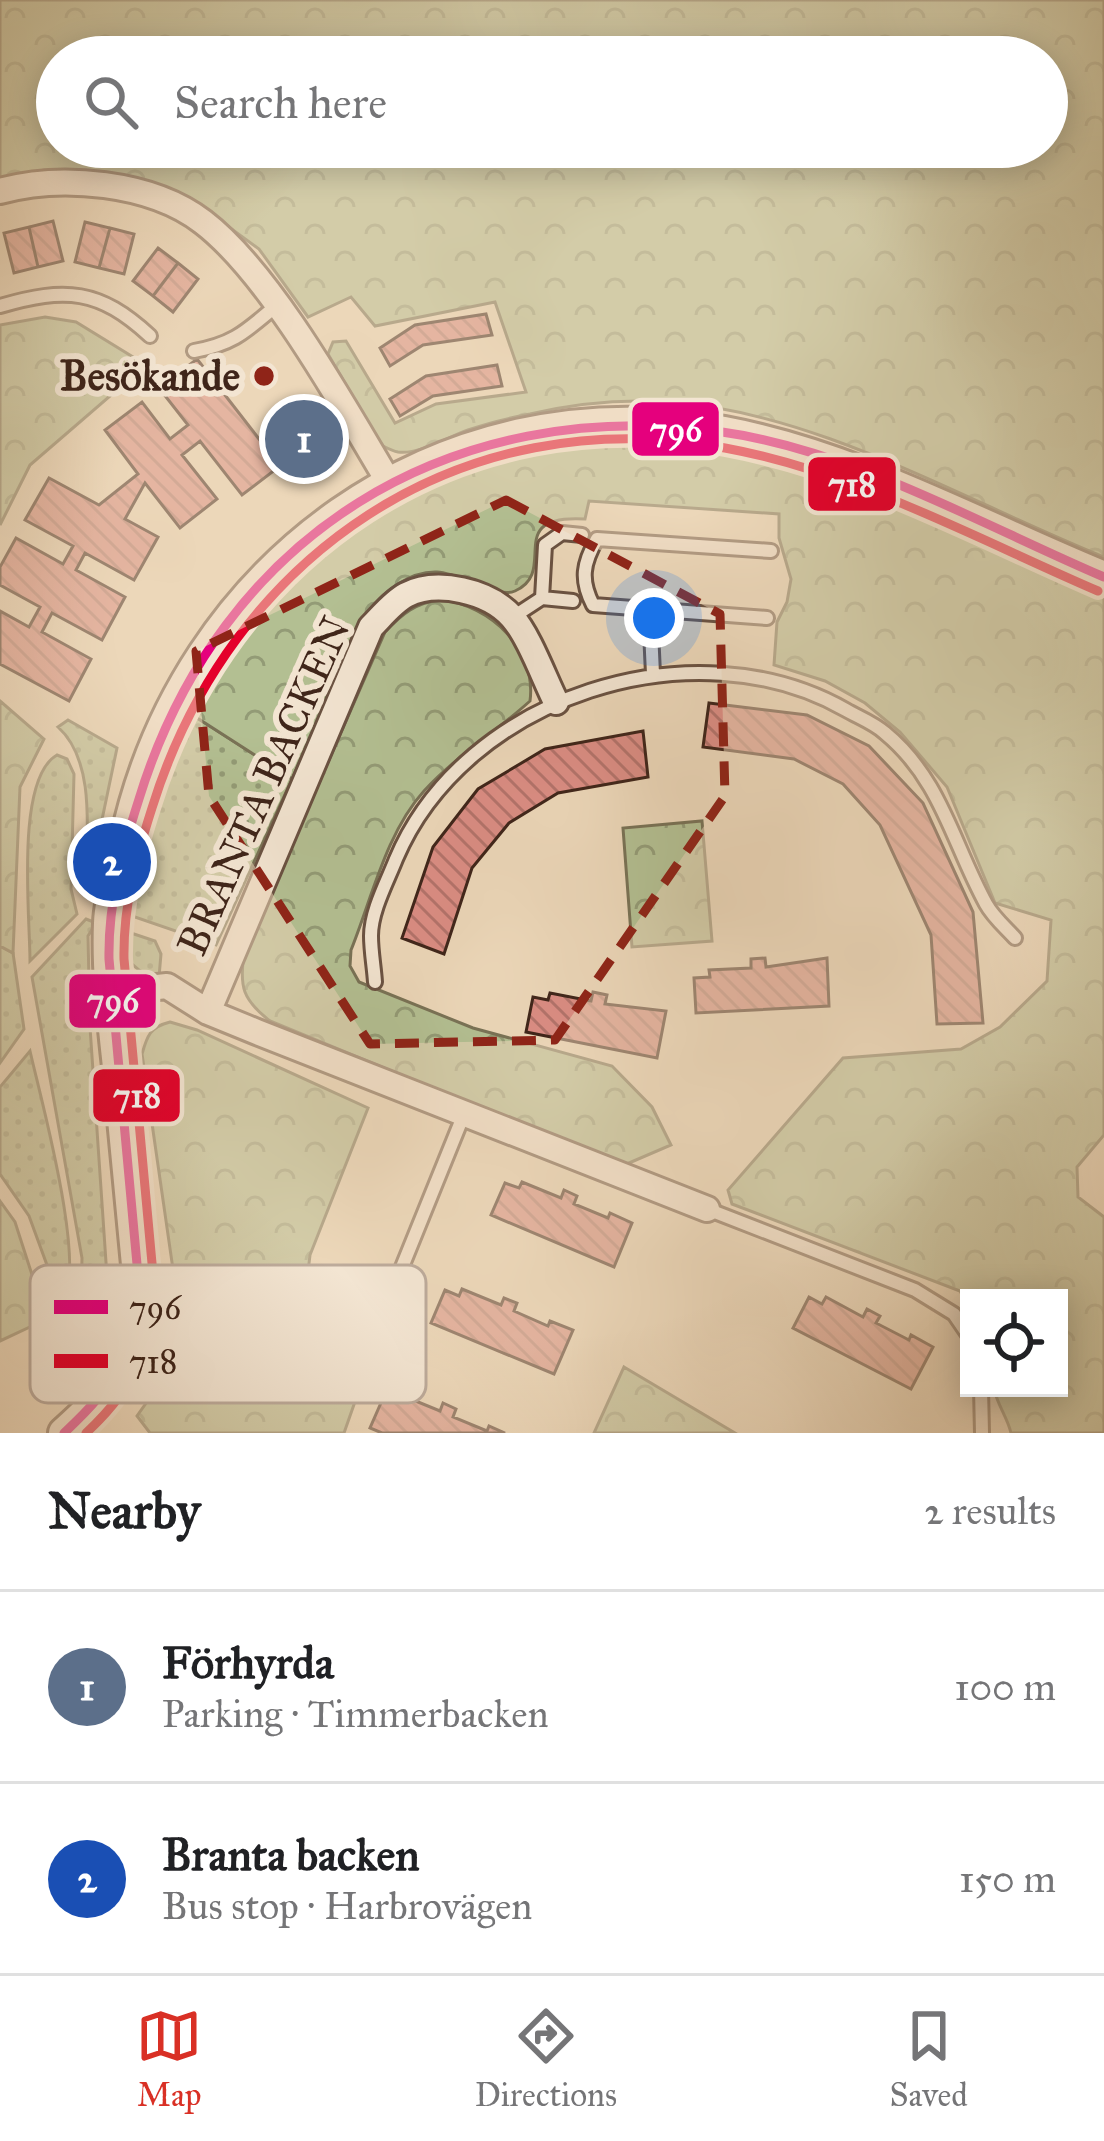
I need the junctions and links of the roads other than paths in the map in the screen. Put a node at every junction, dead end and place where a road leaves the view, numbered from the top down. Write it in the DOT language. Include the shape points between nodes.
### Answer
graph roads {
  1 [pos="0,191"];
  2 [pos="0,306"];
  3 [pos="276,306"];
  4 [pos="150,337"];
  5 [pos="194,351"];
  6 [pos="390,484"];
  7 [pos="582,535"];
  8 [pos="771,551"];
  9 [pos="1104,577"];
  10 [pos="542,598"];
  11 [pos="573,602"];
  12 [pos="650,610"];
  13 [pos="512,617"];
  14 [pos="767,618"];
  15 [pos="653,674"];
  16 [pos="556,702"];
  17 [pos="1016,938"];
  18 [pos="375,982"];
  19 [pos="110,992"];
  20 [pos="208,1012"];
  21 [pos="464,1114"];
  22 [pos="707,1209"];
  23 [pos="137,1265"];
  24 [pos="402,1265"];
  25 [pos="960,1323"];
  26 [pos="981,1397"];
  27 [pos="96,1403"];
  28 [pos="64,1433"];
  29 [pos="982,1433"];
  1 -- 3 [label="street" via="81,181 152,197 202,220"];
  2 -- 4 [label="lane" via="61,294 97,299"];
  3 -- 5 [label="lane" via="248,332"];
  3 -- 6 [label="street"];
  6 -- 9 [label="street" via="478,445 536,430 625,424 721,431 844,465"];
  6 -- 19 [label="street" via="322,523 268,571 186,681 134,803 109,919"];
  7 -- 10 [label="lane" via="562,533 545,544"];
  8 -- 12 [label="lane" via="597,539 584,574 593,605"];
  10 -- 11 [label="lane"];
  10 -- 13 [label="lane"];
  12 -- 14 [label="lane"];
  12 -- 15 [label="lane"];
  13 -- 16 [label="street"];
  13 -- 20 [label="street, BRANTA BACKEN" via="470,593 434,587 405,596 371,627"];
  15 -- 16 [label="lane"];
  15 -- 17 [label="lane" via="777,680 885,733 939,796 988,908"];
  16 -- 18 [label="lane" via="471,757 406,835 370,932"];
  19 -- 20 [label="street, BRANTA BACKEN" via="167,986"];
  19 -- 23 [label="street"];
  20 -- 21 [label="street, BRANTA BACKEN"];
  21 -- 22 [label="street, BRANTA BACKEN"];
  21 -- 24 [label="lane"];
  22 -- 25 [label="lane" via="915,1290"];
  26 -- 29 [label="lane"];
  27 -- 28 [label="street"];
}
